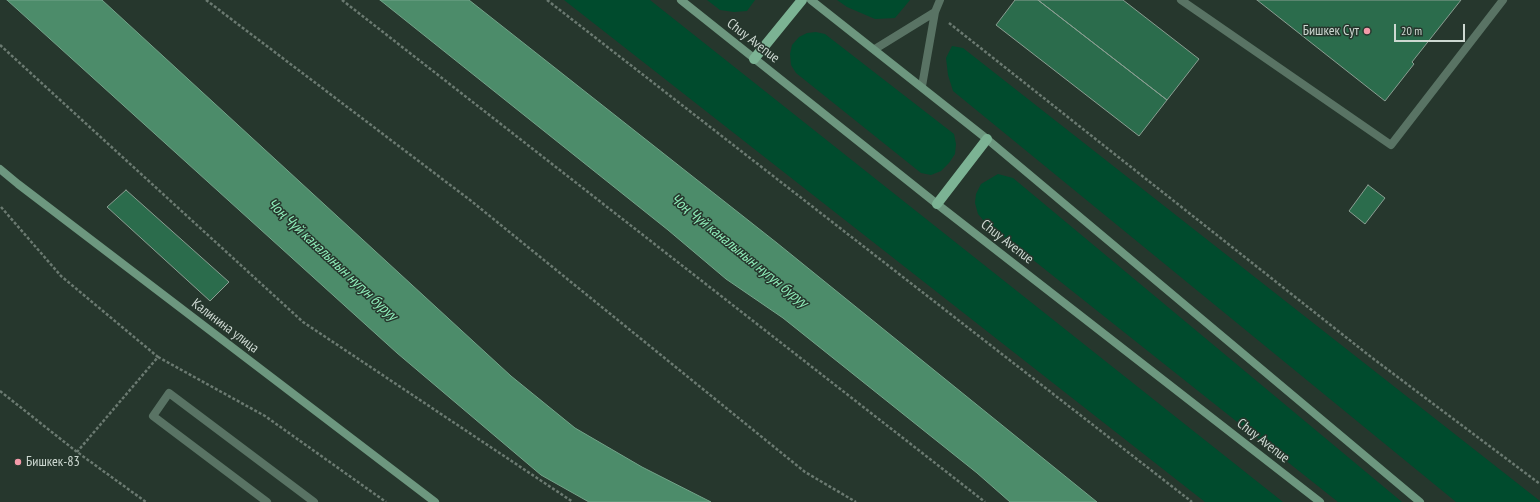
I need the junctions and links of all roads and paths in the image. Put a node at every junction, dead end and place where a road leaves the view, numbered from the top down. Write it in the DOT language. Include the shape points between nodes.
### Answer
graph roads {
  1 [pos="206,0"];
  2 [pos="342,0"];
  3 [pos="547,0"];
  4 [pos="680,0"];
  5 [pos="802,0"];
  6 [pos="812,0"];
  7 [pos="940,0"];
  8 [pos="1181,0"];
  9 [pos="1503,0"];
  10 [pos="935,12"];
  11 [pos="0,45"];
  12 [pos="875,49"];
  13 [pos="754,59"];
  14 [pos="922,86"];
  15 [pos="987,139"];
  16 [pos="0,169"];
  17 [pos="937,204"];
  18 [pos="1,207"];
  19 [pos="158,357"];
  20 [pos="0,391"];
  21 [pos="76,452"];
  22 [pos="1540,484"];
  23 [pos="146,502"];
  24 [pos="267,502"];
  25 [pos="314,502"];
  26 [pos="386,502"];
  27 [pos="435,502"];
  28 [pos="573,502"];
  29 [pos="856,502"];
  30 [pos="985,502"];
  31 [pos="1192,502"];
  32 [pos="1320,502"];
  33 [pos="1420,502"];
  1 -- 29 [label="path" via="470,200 805,472"];
  2 -- 30 [label="path"];
  3 -- 31 [label="path"];
  4 -- 13 [label="main road, Chuy Avenue"];
  5 -- 13 [label="main road"];
  6 -- 12 [label="main road"];
  7 -- 10 [label="lane"];
  8 -- 9 [label="lane" via="1391,145"];
  10 -- 12 [label="lane"];
  10 -- 14 [label="lane"];
  10 -- 22 [label="path" via="1371,357"];
  11 -- 28 [label="path" via="303,322"];
  12 -- 14 [label="main road"];
  13 -- 17 [label="main road, Chuy Avenue"];
  14 -- 15 [label="main road"];
  15 -- 17 [label="main road"];
  15 -- 33 [label="main road"];
  16 -- 27 [label="main road, Калинина улица"];
  17 -- 32 [label="main road, Chuy Avenue"];
  18 -- 19 [label="path" via="61,276"];
  19 -- 21 [label="path"];
  19 -- 26 [label="path" via="265,416"];
  20 -- 21 [label="path"];
  21 -- 23 [label="path"];
  24 -- 25 [label="lane" via="153,416 170,393"];
}
